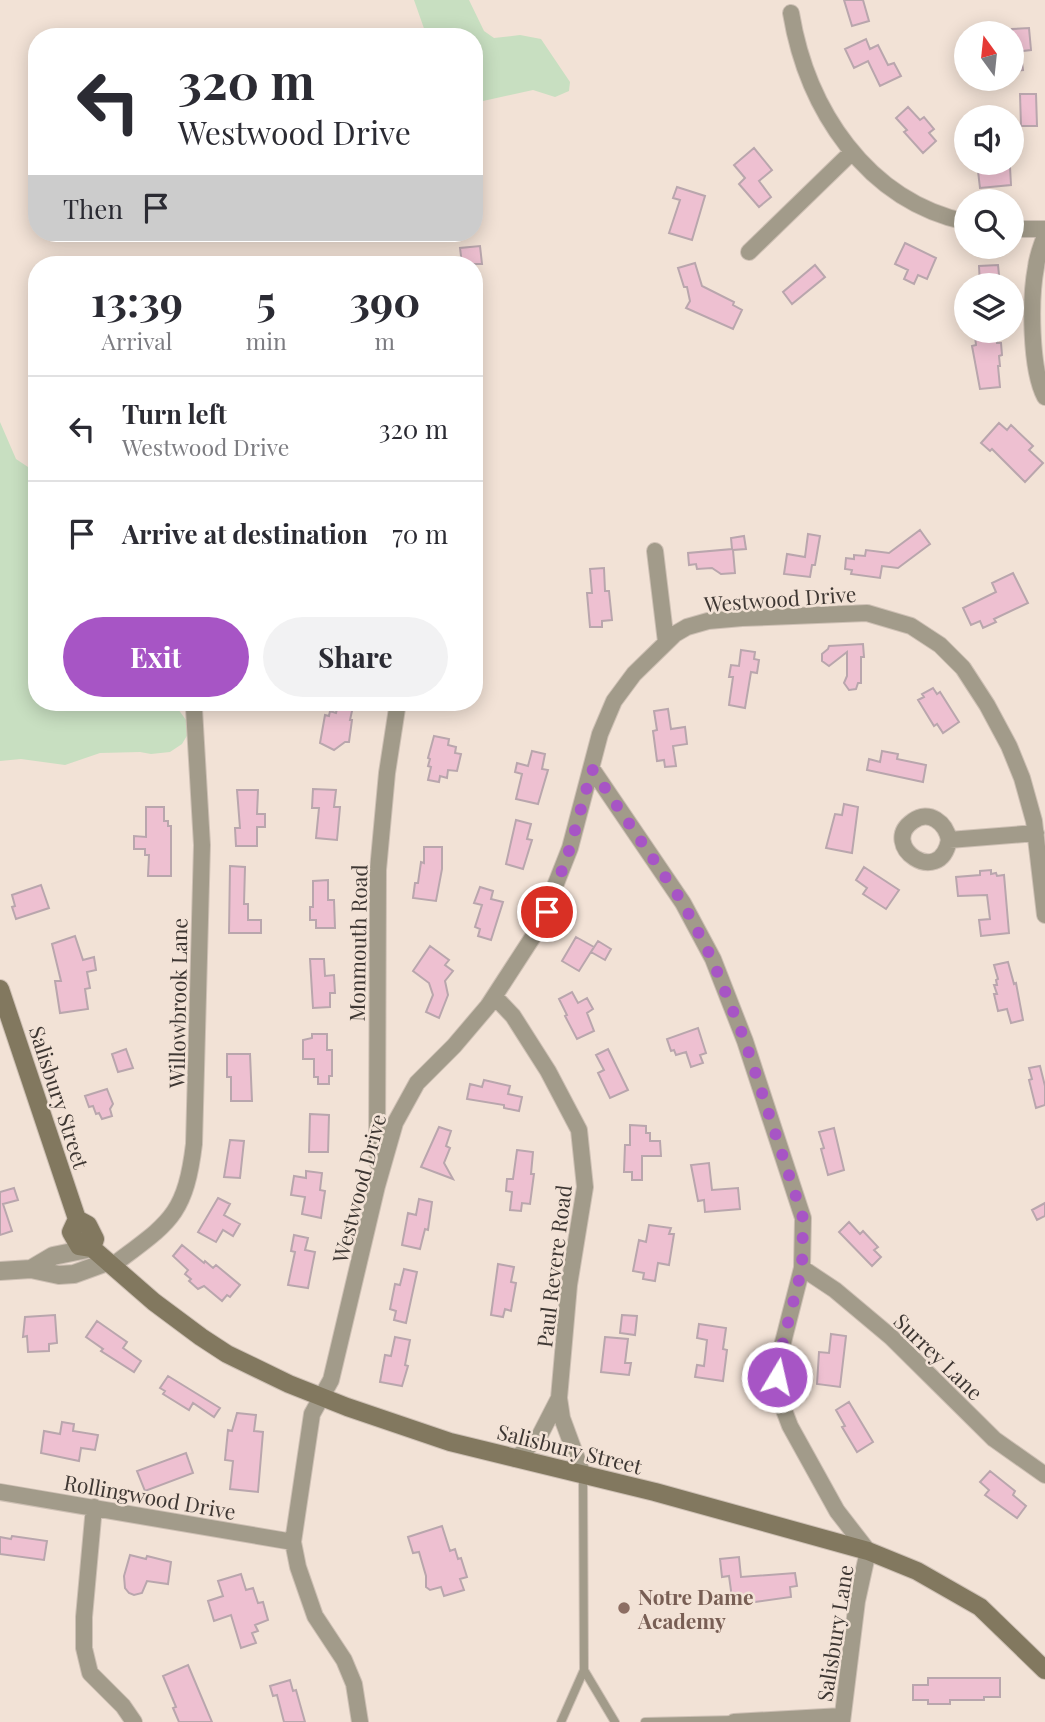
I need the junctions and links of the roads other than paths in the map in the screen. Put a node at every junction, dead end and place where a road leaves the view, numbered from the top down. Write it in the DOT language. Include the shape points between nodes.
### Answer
graph roads {
  1 [pos="790,13"];
  2 [pos="852,152"];
  3 [pos="954,219"];
  4 [pos="1024,229"];
  5 [pos="1045,229"];
  6 [pos="1045,235"];
  7 [pos="749,252"];
  8 [pos="1045,397"];
  9 [pos="655,551"];
  10 [pos="666,642"];
  11 [pos="194,711"];
  12 [pos="397,711"];
  13 [pos="592,769"];
  14 [pos="1036,833"];
  15 [pos="949,840"];
  16 [pos="1045,915"];
  17 [pos="0,989"];
  18 [pos="495,997"];
  19 [pos="377,1186"];
  20 [pos="92,1248"];
  21 [pos="110,1264"];
  22 [pos="802,1268"];
  23 [pos="32,1269"];
  24 [pos="0,1271"];
  25 [pos="321,1397"];
  26 [pos="559,1398"];
  27 [pos="516,1459"];
  28 [pos="583,1475"];
  29 [pos="1045,1475"];
  30 [pos="0,1492"];
  31 [pos="94,1507"];
  32 [pos="293,1542"];
  33 [pos="868,1551"];
  34 [pos="584,1670"];
  35 [pos="1045,1670"];
  36 [pos="842,1719"];
  37 [pos="734,1721"];
  38 [pos="134,1722"];
  39 [pos="360,1722"];
  40 [pos="561,1722"];
  41 [pos="615,1722"];
  42 [pos="645,1722"];
  1 -- 2 [label="street" via="816,98"];
  2 -- 3 [label="street" via="909,201"];
  2 -- 7 [label="street"];
  4 -- 5 [label="street"];
  6 -- 8 [label="street" via="1036,263 1033,312 1037,370"];
  9 -- 10 [label="street"];
  10 -- 13 [label="street, Westwood Drive" via="614,701"];
  10 -- 14 [label="street, Westwood Drive" via="697,624 741,618 867,613 911,626 953,657 987,705 1016,762"];
  11 -- 21 [label="street, Willowbrook Lane" via="202,845 192,1158 176,1211 156,1232"];
  12 -- 19 [label="street, Monmouth Road" via="378,870"];
  13 -- 18 [label="street, Westwood Drive" via="547,912"];
  13 -- 22 [label="street" via="683,903 722,980 803,1218"];
  14 -- 15 [label="street"];
  14 -- 16 [label="street, Westwood Drive"];
  17 -- 20 [label="main road, Salisbury Street" via="76,1219 71,1232 79,1246"];
  18 -- 19 [label="street, Westwood Drive" via="409,1095 389,1138"];
  18 -- 26 [label="street, Paul Revere Road" via="513,1016 548,1071 579,1130 585,1186 569,1285"];
  19 -- 25 [label="street, Westwood Drive" via="331,1380"];
  20 -- 21 [label="main road, Salisbury Street"];
  20 -- 23 [label="street" via="53,1256"];
  21 -- 23 [label="street" via="59,1275"];
  21 -- 25 [label="main road, Salisbury Street" via="227,1354"];
  22 -- 29 [label="street, Surrey Lane" via="891,1337 993,1439"];
  22 -- 33 [label="street" via="780,1354 779,1397 836,1511"];
  23 -- 24 [label="street"];
  25 -- 27 [label="main road, Salisbury Street" via="438,1438"];
  25 -- 32 [label="street, Westwood Drive" via="312,1414"];
  26 -- 27 [label="street, Paul Revere Road" via="540,1435"];
  26 -- 28 [label="street, Paul Revere Road"];
  27 -- 28 [label="main road, Salisbury Street"];
  28 -- 33 [label="main road, Salisbury Street"];
  28 -- 34 [label="lane"];
  30 -- 31 [label="street, Rollingwood Drive"];
  31 -- 32 [label="street, Rollingwood Drive"];
  31 -- 38 [label="street" via="84,1648 90,1673"];
  32 -- 39 [label="street" via="315,1616 354,1684"];
  33 -- 35 [label="main road, Salisbury Street" via="917,1571 980,1607"];
  33 -- 36 [label="street, Salisbury Lane"];
  34 -- 40 [label="lane"];
  34 -- 41 [label="lane"];
  36 -- 37 [label="street"];
  37 -- 42 [label="lane"];
}
